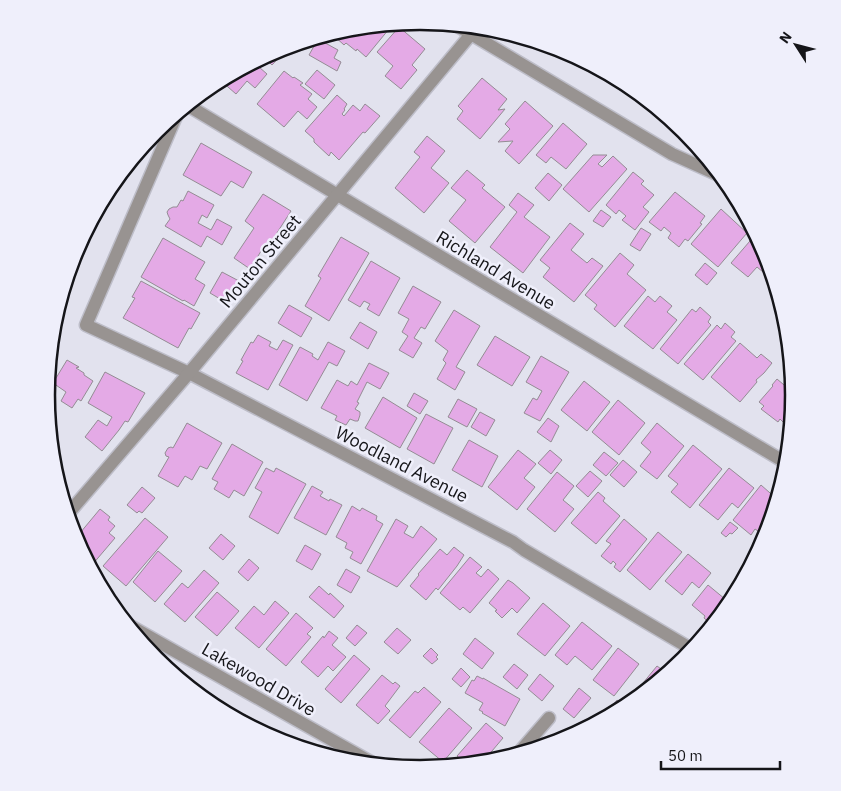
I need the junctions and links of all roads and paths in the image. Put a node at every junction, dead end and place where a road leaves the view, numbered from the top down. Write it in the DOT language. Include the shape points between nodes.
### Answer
graph roads {
  1 [pos="471,34"];
  2 [pos="483,35"];
  3 [pos="194,109"];
  4 [pos="170,130"];
  5 [pos="708,170"];
  6 [pos="337,196"];
  7 [pos="189,373"];
  8 [pos="780,459"];
  9 [pos="72,508"];
  10 [pos="143,632"];
  11 [pos="686,646"];
  12 [pos="549,718"];
  13 [pos="525,746"];
  14 [pos="360,756"];
  1 -- 6 [label="street, Mouton Street"];
  2 -- 5 [label="street" via="672,154"];
  3 -- 6 [label="street, Richland Avenue"];
  4 -- 7 [label="street, Woodland Avenue" via="86,325"];
  6 -- 7 [label="street, Mouton Street"];
  6 -- 8 [label="street, Richland Avenue"];
  7 -- 9 [label="street, Mouton Street"];
  7 -- 11 [label="street, Woodland Avenue" via="513,542"];
  10 -- 14 [label="street, Lakewood Drive"];
  12 -- 13 [label="street"];
}
